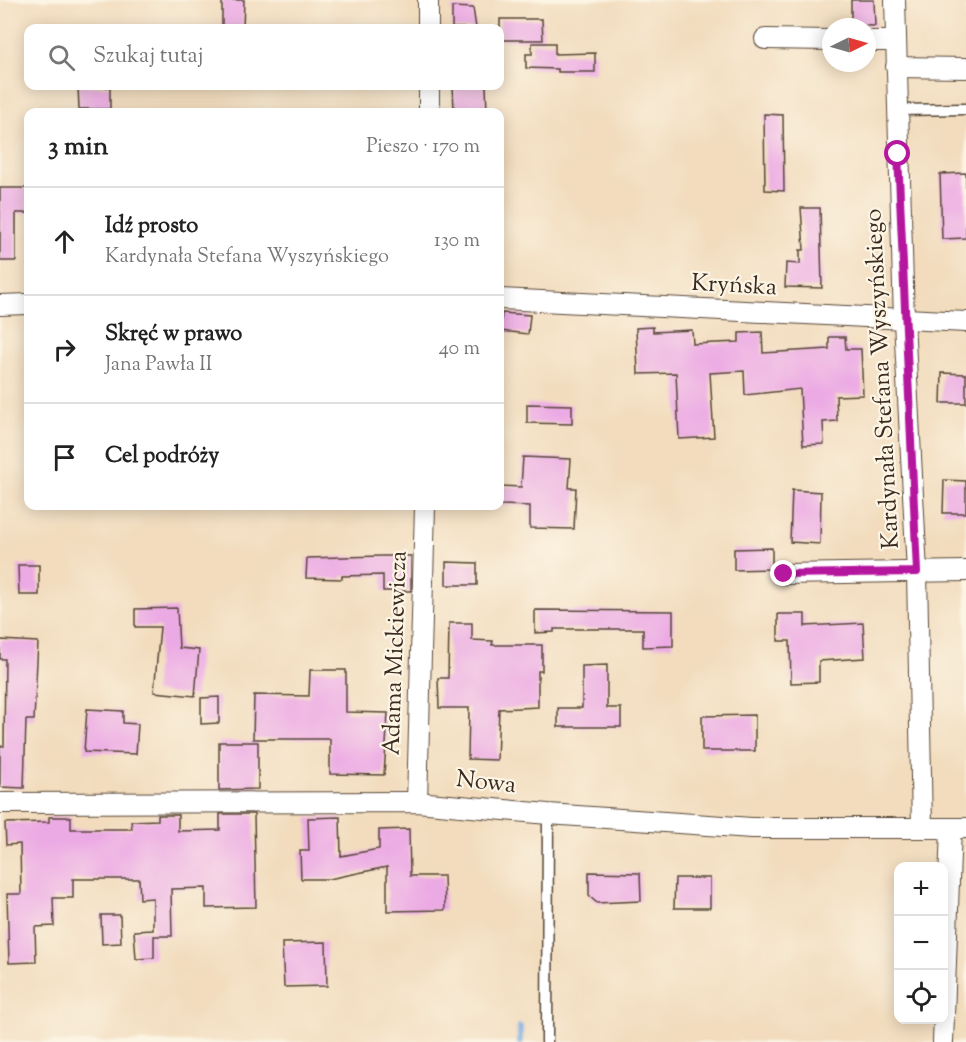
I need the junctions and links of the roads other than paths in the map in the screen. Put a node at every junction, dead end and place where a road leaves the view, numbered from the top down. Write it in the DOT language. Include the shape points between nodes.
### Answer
graph roads {
  1 [pos="428,0"];
  2 [pos="895,0"];
  3 [pos="428,24"];
  4 [pos="765,39"];
  5 [pos="822,40"];
  6 [pos="876,41"];
  7 [pos="896,41"];
  8 [pos="896,67"];
  9 [pos="966,68"];
  10 [pos="429,90"];
  11 [pos="429,108"];
  12 [pos="966,109"];
  13 [pos="897,110"];
  14 [pos="504,299"];
  15 [pos="24,304"];
  16 [pos="0,305"];
  17 [pos="904,321"];
  18 [pos="966,322"];
  19 [pos="425,510"];
  20 [pos="917,572"];
  21 [pos="966,572"];
  22 [pos="784,574"];
  23 [pos="417,802"];
  24 [pos="0,803"];
  25 [pos="548,814"];
  26 [pos="922,828"];
  27 [pos="958,828"];
  28 [pos="547,1042"];
  29 [pos="943,1042"];
  1 -- 3 [label="street"];
  2 -- 7 [label="street, Kardynała Stefana Wyszyńskiego"];
  4 -- 5 [label="street"];
  6 -- 7 [label="street"];
  7 -- 8 [label="street, Kardynała Stefana Wyszyńskiego"];
  8 -- 9 [label="street"];
  8 -- 13 [label="street, Kardynała Stefana Wyszyńskiego"];
  10 -- 11 [label="street"];
  12 -- 13 [label="lane"];
  13 -- 17 [label="street, Kardynała Stefana Wyszyńskiego"];
  14 -- 17 [label="street, Kryńska"];
  15 -- 16 [label="street"];
  17 -- 18 [label="street, Kryńska"];
  17 -- 20 [label="street, Kardynała Stefana Wyszyńskiego"];
  19 -- 23 [label="street, Adama Mickiewicza"];
  20 -- 21 [label="street"];
  20 -- 22 [label="street"];
  20 -- 26 [label="street, Kardynała Stefana Wyszyńskiego"];
  23 -- 24 [label="street, Nowa"];
  23 -- 25 [label="street, Nowa"];
  25 -- 26 [label="street, Nowa" via="752,828"];
  25 -- 28 [label="lane"];
  26 -- 27 [label="street, Nowa"];
  27 -- 29 [label="street"];
}
